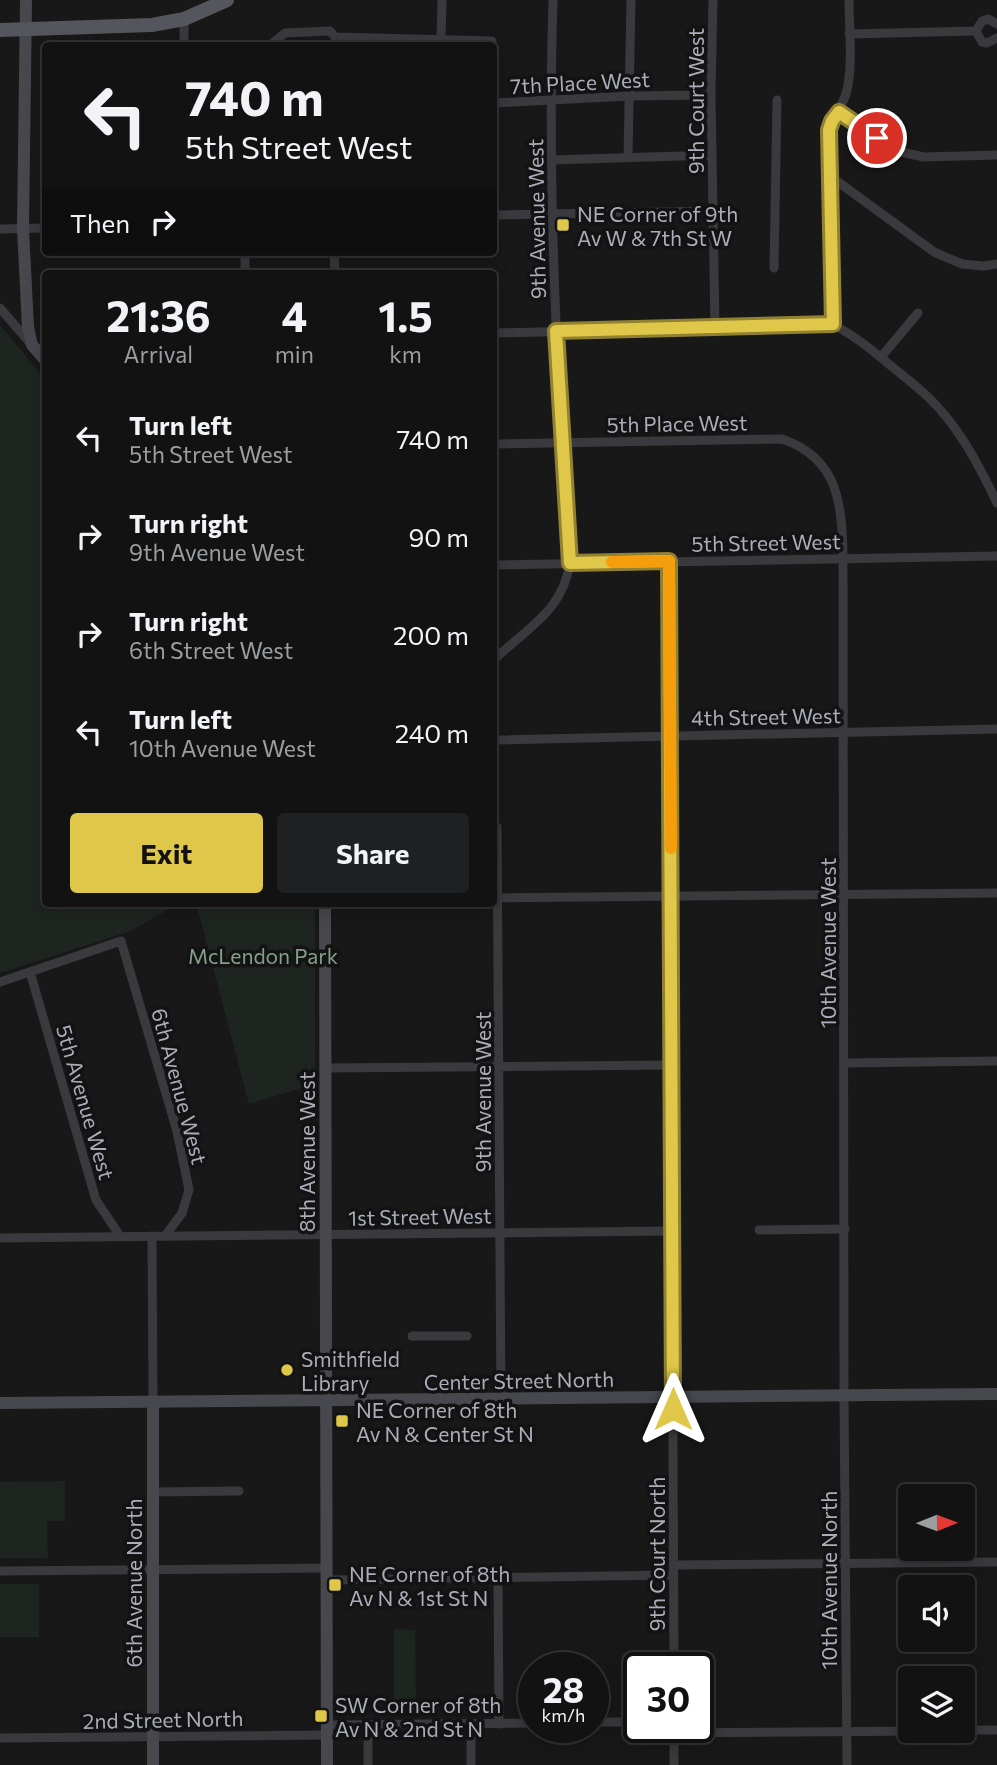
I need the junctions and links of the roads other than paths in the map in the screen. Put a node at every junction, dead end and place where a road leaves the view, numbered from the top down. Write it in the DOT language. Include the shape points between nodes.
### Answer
graph roads {
  1 [pos="26,0"];
  2 [pos="227,0"];
  3 [pos="442,0"];
  4 [pos="553,0"];
  5 [pos="631,0"];
  6 [pos="713,0"];
  7 [pos="849,0"];
  8 [pos="184,19"];
  9 [pos="997,24"];
  10 [pos="26,29"];
  11 [pos="0,30"];
  12 [pos="976,31"];
  13 [pos="849,34"];
  14 [pos="997,38"];
  15 [pos="441,40"];
  16 [pos="335,41"];
  17 [pos="492,41"];
  18 [pos="184,42"];
  19 [pos="274,42"];
  20 [pos="711,95"];
  21 [pos="629,96"];
  22 [pos="551,100"];
  23 [pos="777,100"];
  24 [pos="497,103"];
  25 [pos="839,112"];
  26 [pos="712,155"];
  27 [pos="997,155"];
  28 [pos="628,157"];
  29 [pos="552,160"];
  30 [pos="830,176"];
  31 [pos="713,211"];
  32 [pos="553,214"];
  33 [pos="497,215"];
  34 [pos="42,228"];
  35 [pos="0,229"];
  36 [pos="23,229"];
  37 [pos="997,264"];
  38 [pos="774,268"];
  39 [pos="1,312"];
  40 [pos="918,313"];
  41 [pos="833,324"];
  42 [pos="715,328"];
  43 [pos="556,331"];
  44 [pos="497,333"];
  45 [pos="32,345"];
  46 [pos="42,356"];
  47 [pos="881,357"];
  48 [pos="562,443"];
  49 [pos="497,444"];
  50 [pos="837,491"];
  51 [pos="997,503"];
  52 [pos="997,556"];
  53 [pos="843,558"];
  54 [pos="669,561"];
  55 [pos="570,563"];
  56 [pos="497,565"];
  57 [pos="497,657"];
  58 [pos="997,729"];
  59 [pos="843,732"];
  60 [pos="670,736"];
  61 [pos="497,740"];
  62 [pos="997,893"];
  63 [pos="844,895"];
  64 [pos="671,896"];
  65 [pos="497,898"];
  66 [pos="325,907"];
  67 [pos="496,907"];
  68 [pos="30,972"];
  69 [pos="0,982"];
  70 [pos="997,1061"];
  71 [pos="845,1063"];
  72 [pos="671,1065"];
  73 [pos="499,1066"];
  74 [pos="325,1068"];
  75 [pos="845,1229"];
  76 [pos="759,1230"];
  77 [pos="672,1231"];
  78 [pos="500,1232"];
  79 [pos="326,1234"];
  80 [pos="120,1236"];
  81 [pos="152,1236"];
  82 [pos="165,1236"];
  83 [pos="0,1238"];
  84 [pos="412,1336"];
  85 [pos="467,1336"];
  86 [pos="997,1394"];
  87 [pos="844,1396"];
  88 [pos="673,1397"];
  89 [pos="501,1399"];
  90 [pos="326,1401"];
  91 [pos="153,1402"];
  92 [pos="0,1404"];
  93 [pos="239,1491"];
  94 [pos="152,1492"];
  95 [pos="997,1562"];
  96 [pos="846,1563"];
  97 [pos="673,1565"];
  98 [pos="153,1569"];
  99 [pos="0,1571"];
  100 [pos="326,1574"];
  101 [pos="673,1576"];
  102 [pos="498,1578"];
  103 [pos="674,1652"];
  104 [pos="518,1723"];
  105 [pos="471,1724"];
  106 [pos="499,1724"];
  107 [pos="369,1725"];
  108 [pos="327,1730"];
  109 [pos="714,1730"];
  110 [pos="975,1730"];
  111 [pos="997,1730"];
  112 [pos="847,1731"];
  113 [pos="898,1731"];
  114 [pos="153,1737"];
  115 [pos="0,1738"];
  116 [pos="674,1743"];
  117 [pos="153,1765"];
  118 [pos="327,1765"];
  119 [pos="368,1765"];
  120 [pos="471,1765"];
  121 [pos="674,1765"];
  122 [pos="847,1765"];
  1 -- 10 [label="street"];
  2 -- 8 [label="main road"];
  3 -- 15 [label="street"];
  4 -- 22 [label="street, 9th Avenue West"];
  5 -- 21 [label="street"];
  6 -- 20 [label="street, 9th Court West"];
  7 -- 13 [label="street"];
  8 -- 10 [label="main road" via="152,25"];
  8 -- 18 [label="street"];
  9 -- 12 [label="street" via="988,19"];
  10 -- 11 [label="main road"];
  10 -- 36 [label="street"];
  12 -- 13 [label="street"];
  12 -- 14 [label="street" via="982,42"];
  13 -- 25 [label="street" via="848,86"];
  15 -- 16 [label="street"];
  15 -- 17 [label="street"];
  16 -- 19 [label="street" via="330,31 285,33"];
  20 -- 21 [label="street, 7th Place West"];
  20 -- 26 [label="street, 9th Court West"];
  21 -- 22 [label="street, 7th Place West"];
  21 -- 28 [label="street"];
  22 -- 24 [label="street, 7th Place West"];
  22 -- 29 [label="street, 9th Avenue West"];
  23 -- 38 [label="street"];
  25 -- 27 [label="street" via="897,151 924,157"];
  25 -- 30 [label="street" via="829,130"];
  26 -- 28 [label="street"];
  26 -- 31 [label="street, 9th Court West"];
  28 -- 29 [label="street"];
  29 -- 32 [label="street, 9th Avenue West"];
  30 -- 37 [label="street" via="934,252 962,264"];
  30 -- 41 [label="street"];
  31 -- 32 [label="street"];
  31 -- 42 [label="street, 9th Court West"];
  32 -- 33 [label="street"];
  32 -- 43 [label="street, 9th Avenue West"];
  34 -- 36 [label="street"];
  35 -- 36 [label="street"];
  36 -- 45 [label="street"];
  39 -- 45 [label="street"];
  40 -- 47 [label="street"];
  41 -- 42 [label="street"];
  41 -- 47 [label="street"];
  42 -- 43 [label="street"];
  43 -- 44 [label="street"];
  43 -- 48 [label="street, 9th Avenue West"];
  45 -- 46 [label="street"];
  47 -- 51 [label="street" via="928,396 951,423"];
  48 -- 49 [label="street, 5th Place West"];
  48 -- 50 [label="street, 5th Place West" via="782,439 812,454"];
  48 -- 55 [label="street, 9th Avenue West"];
  50 -- 53 [label="street, 10th Avenue West"];
  52 -- 53 [label="street, 5th Street West"];
  53 -- 54 [label="street, 5th Street West"];
  53 -- 59 [label="street, 10th Avenue West"];
  54 -- 55 [label="street, 5th Street West"];
  54 -- 60 [label="street"];
  55 -- 56 [label="street, 5th Street West"];
  55 -- 57 [label="street" via="567,581 550,612"];
  58 -- 59 [label="street, 4th Street West"];
  59 -- 60 [label="street, 4th Street West"];
  59 -- 63 [label="street, 10th Avenue West"];
  60 -- 61 [label="street, 4th Street West"];
  60 -- 64 [label="street"];
  62 -- 63 [label="street"];
  63 -- 64 [label="street"];
  63 -- 71 [label="street, 10th Avenue West"];
  64 -- 65 [label="street"];
  64 -- 72 [label="street"];
  66 -- 74 [label="street, 8th Avenue West"];
  67 -- 73 [label="street, 9th Avenue West"];
  68 -- 69 [label="street"];
  68 -- 80 [label="street, 5th Avenue West" via="96,1200"];
  68 -- 82 [label="street, 6th Avenue West" via="121,941 177,1131 189,1190 181,1213"];
  70 -- 71 [label="street"];
  71 -- 75 [label="street, 10th Avenue West"];
  72 -- 73 [label="street"];
  72 -- 77 [label="street"];
  73 -- 74 [label="street"];
  73 -- 78 [label="street, 9th Avenue West"];
  74 -- 79 [label="street, 8th Avenue West"];
  75 -- 76 [label="street"];
  75 -- 87 [label="street, 10th Avenue West"];
  77 -- 78 [label="street, 1st Street West"];
  77 -- 88 [label="street"];
  78 -- 79 [label="street, 1st Street West"];
  78 -- 89 [label="street, 9th Avenue West"];
  79 -- 82 [label="street, 1st Street West"];
  79 -- 90 [label="street, 8th Avenue West"];
  80 -- 81 [label="street, 1st Street West"];
  80 -- 83 [label="street, 1st Street West"];
  81 -- 82 [label="street, 1st Street West"];
  81 -- 91 [label="street"];
  84 -- 85 [label="street"];
  86 -- 87 [label="street, Center Street North"];
  87 -- 88 [label="street, Center Street North"];
  87 -- 96 [label="street, 10th Avenue North"];
  88 -- 89 [label="street, Center Street North"];
  88 -- 97 [label="street, 9th Court North"];
  89 -- 90 [label="street, Center Street North"];
  90 -- 91 [label="street, Center Street North"];
  90 -- 100 [label="street, 8th Avenue West"];
  91 -- 92 [label="street, Center Street North"];
  91 -- 94 [label="street, 6th Avenue North"];
  93 -- 94 [label="street"];
  94 -- 98 [label="street, 6th Avenue North"];
  95 -- 96 [label="street"];
  96 -- 97 [label="street"];
  96 -- 112 [label="street, 10th Avenue North"];
  97 -- 101 [label="street, 9th Court North"];
  98 -- 99 [label="street"];
  98 -- 100 [label="street"];
  98 -- 114 [label="street, 6th Avenue North"];
  100 -- 102 [label="street"];
  100 -- 108 [label="street, 8th Avenue West"];
  101 -- 102 [label="street"];
  101 -- 103 [label="street, 9th Court North"];
  102 -- 106 [label="street"];
  104 -- 106 [label="street, 2nd Street North"];
  105 -- 106 [label="street, 2nd Street North"];
  105 -- 107 [label="street, 2nd Street North"];
  105 -- 120 [label="street"];
  107 -- 108 [label="street, 2nd Street North"];
  107 -- 119 [label="street"];
  108 -- 114 [label="street, 2nd Street North"];
  108 -- 118 [label="street, 8th Avenue West"];
  109 -- 112 [label="street"];
  110 -- 111 [label="street"];
  112 -- 113 [label="street"];
  112 -- 122 [label="street, 10th Avenue North"];
  114 -- 115 [label="street, 2nd Street North"];
  114 -- 117 [label="street, 6th Avenue North"];
  116 -- 121 [label="street"];
}
